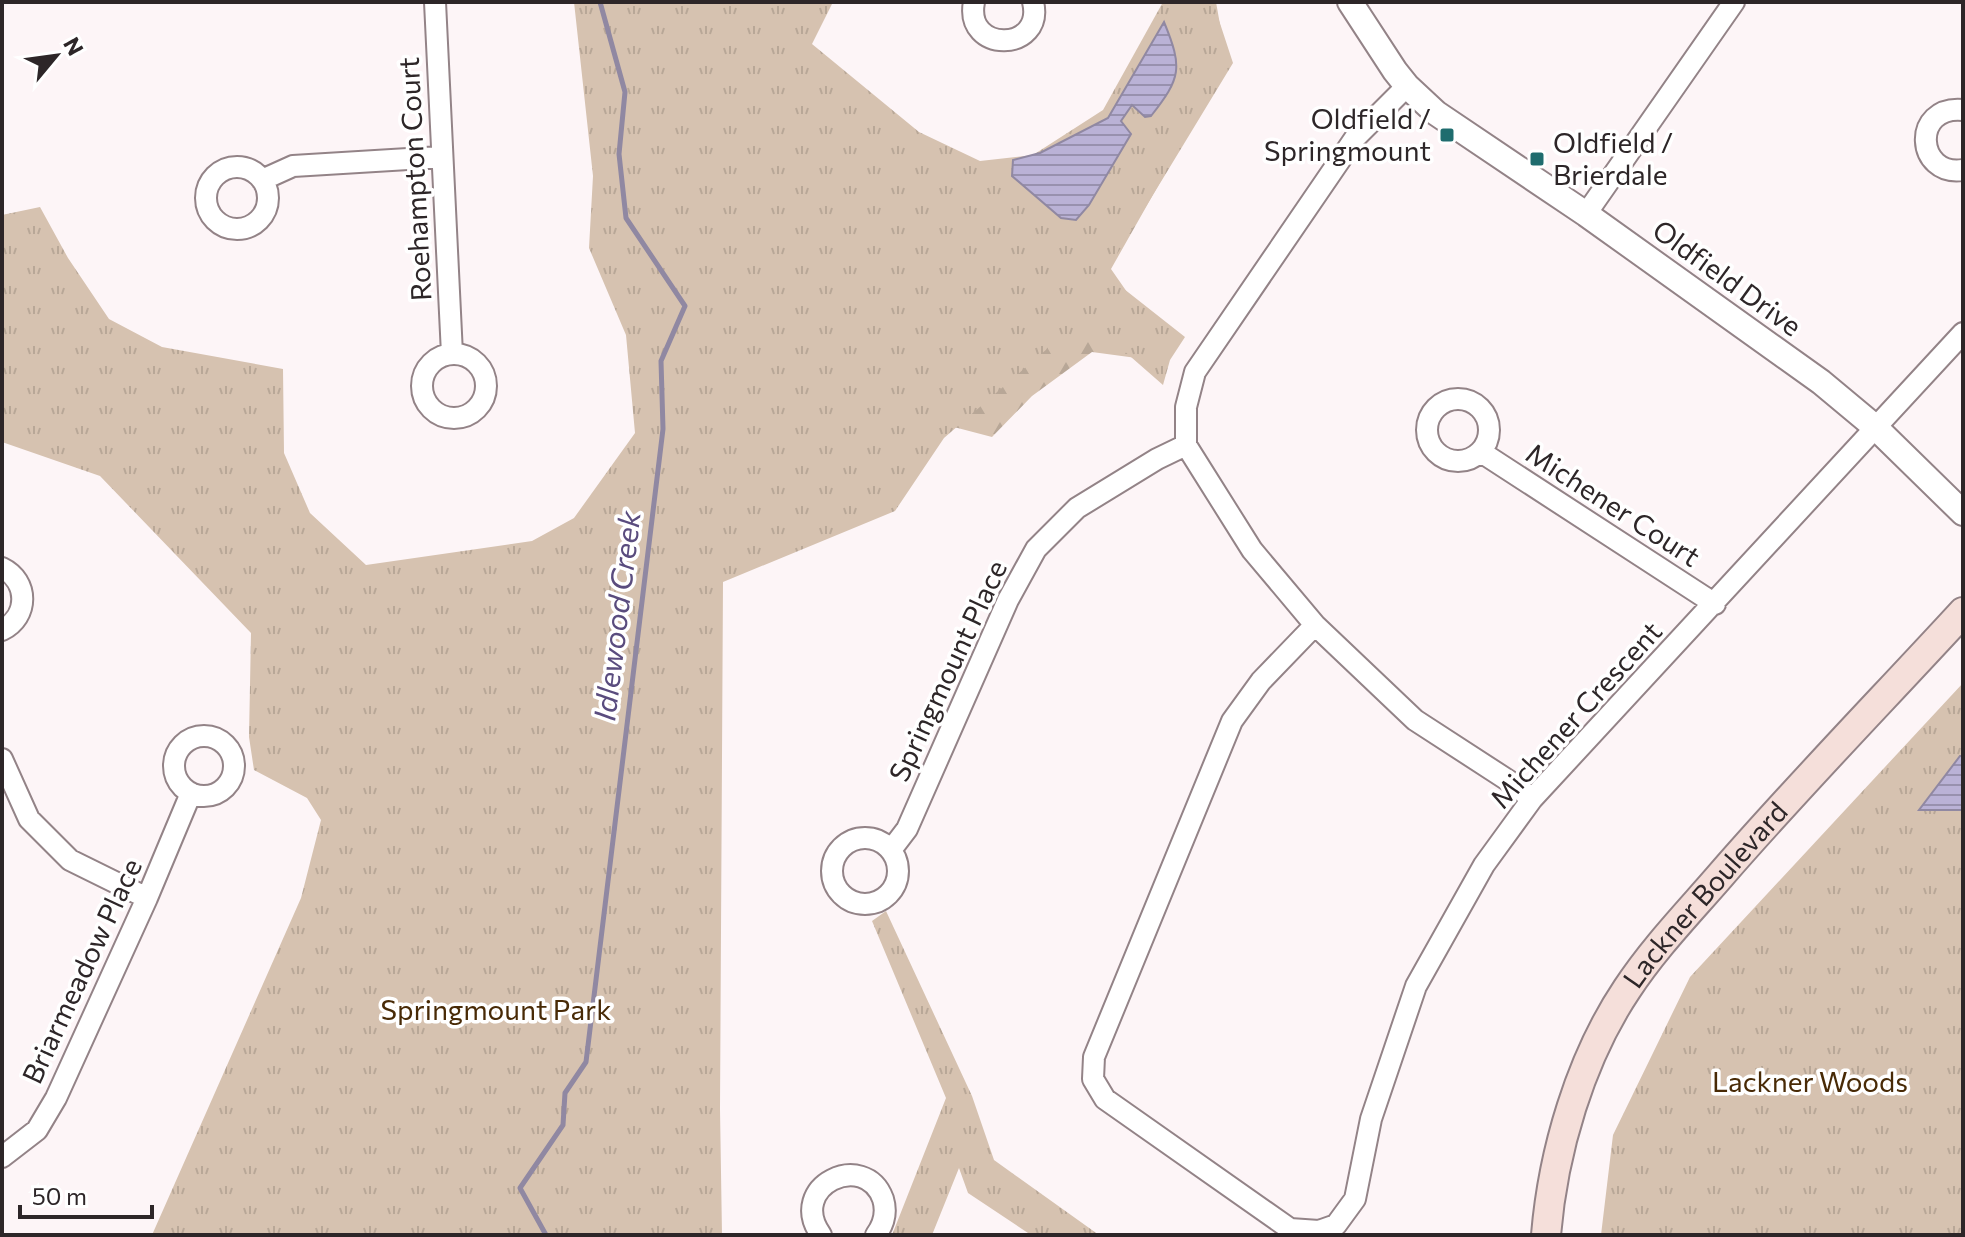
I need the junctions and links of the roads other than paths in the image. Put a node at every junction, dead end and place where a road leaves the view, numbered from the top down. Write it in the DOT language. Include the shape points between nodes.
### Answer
graph roads {
  1 [pos="435,2"];
  2 [pos="974,2"];
  3 [pos="1033,2"];
  4 [pos="1350,2"];
  5 [pos="1734,2"];
  6 [pos="1407,86"];
  7 [pos="1963,110"];
  8 [pos="441,157"];
  9 [pos="1963,170"];
  10 [pos="262,180"];
  11 [pos="1586,214"];
  12 [pos="1963,333"];
  13 [pos="452,354"];
  14 [pos="1875,427"];
  15 [pos="1186,445"];
  16 [pos="1481,452"];
  17 [pos="1963,513"];
  18 [pos="2,568"];
  19 [pos="1715,604"];
  20 [pos="1963,612"];
  21 [pos="1315,625"];
  22 [pos="2,630"];
  23 [pos="2,759"];
  24 [pos="191,793"];
  25 [pos="1532,799"];
  26 [pos="891,850"];
  27 [pos="147,898"];
  28 [pos="2,1157"];
  29 [pos="821,1235"];
  30 [pos="876,1235"];
  31 [pos="1546,1235"];
  1 -- 8 [label="street, Roehampton Court"];
  2 -- 3 [label="street" via="982,33 1003,41 1025,33 1033,20"];
  4 -- 6 [label="street, Oldfield Drive"];
  5 -- 11 [label="street"];
  6 -- 11 [label="street, Oldfield Drive" via="1444,119"];
  6 -- 15 [label="street" via="1355,138 1195,372 1186,407"];
  7 -- 9 [label="street" via="1941,113 1931,122 1925,142 1941,167"];
  8 -- 10 [label="street" via="293,166"];
  8 -- 13 [label="street, Roehampton Court"];
  11 -- 14 [label="street, Oldfield Drive" via="1821,382"];
  12 -- 14 [label="street, Michener Crescent"];
  14 -- 17 [label="street, Oldfield Drive"];
  14 -- 19 [label="street, Michener Crescent"];
  15 -- 21 [label="street" via="1252,550"];
  15 -- 26 [label="street, Springmount Place" via="1077,508 1036,549 1008,600 907,829"];
  16 -- 19 [label="street, Michener Court"];
  18 -- 22 [label="street" via="18,580 23,606"];
  19 -- 25 [label="street, Michener Crescent"];
  20 -- 31 [label="main road, Lackner Boulevard" via="1760,830 1626,990 1593,1053 1562,1139"];
  21 -- 25 [label="street" via="1415,720"];
  21 -- 25 [label="street, Michener Crescent" via="1261,681 1232,721 1094,1057 1093,1079 1105,1099 1290,1229 1319,1231 1336,1225 1355,1199 1371,1119 1416,986 1484,865"];
  23 -- 27 [label="street" via="29,819 70,860"];
  24 -- 27 [label="street, Briarmeadow Place"];
  27 -- 28 [label="street, Briarmeadow Place" via="56,1098 37,1130"];
  29 -- 30 [label="street" via="812,1214 819,1190 830,1179 857,1175 868,1180 885,1205"];
}
